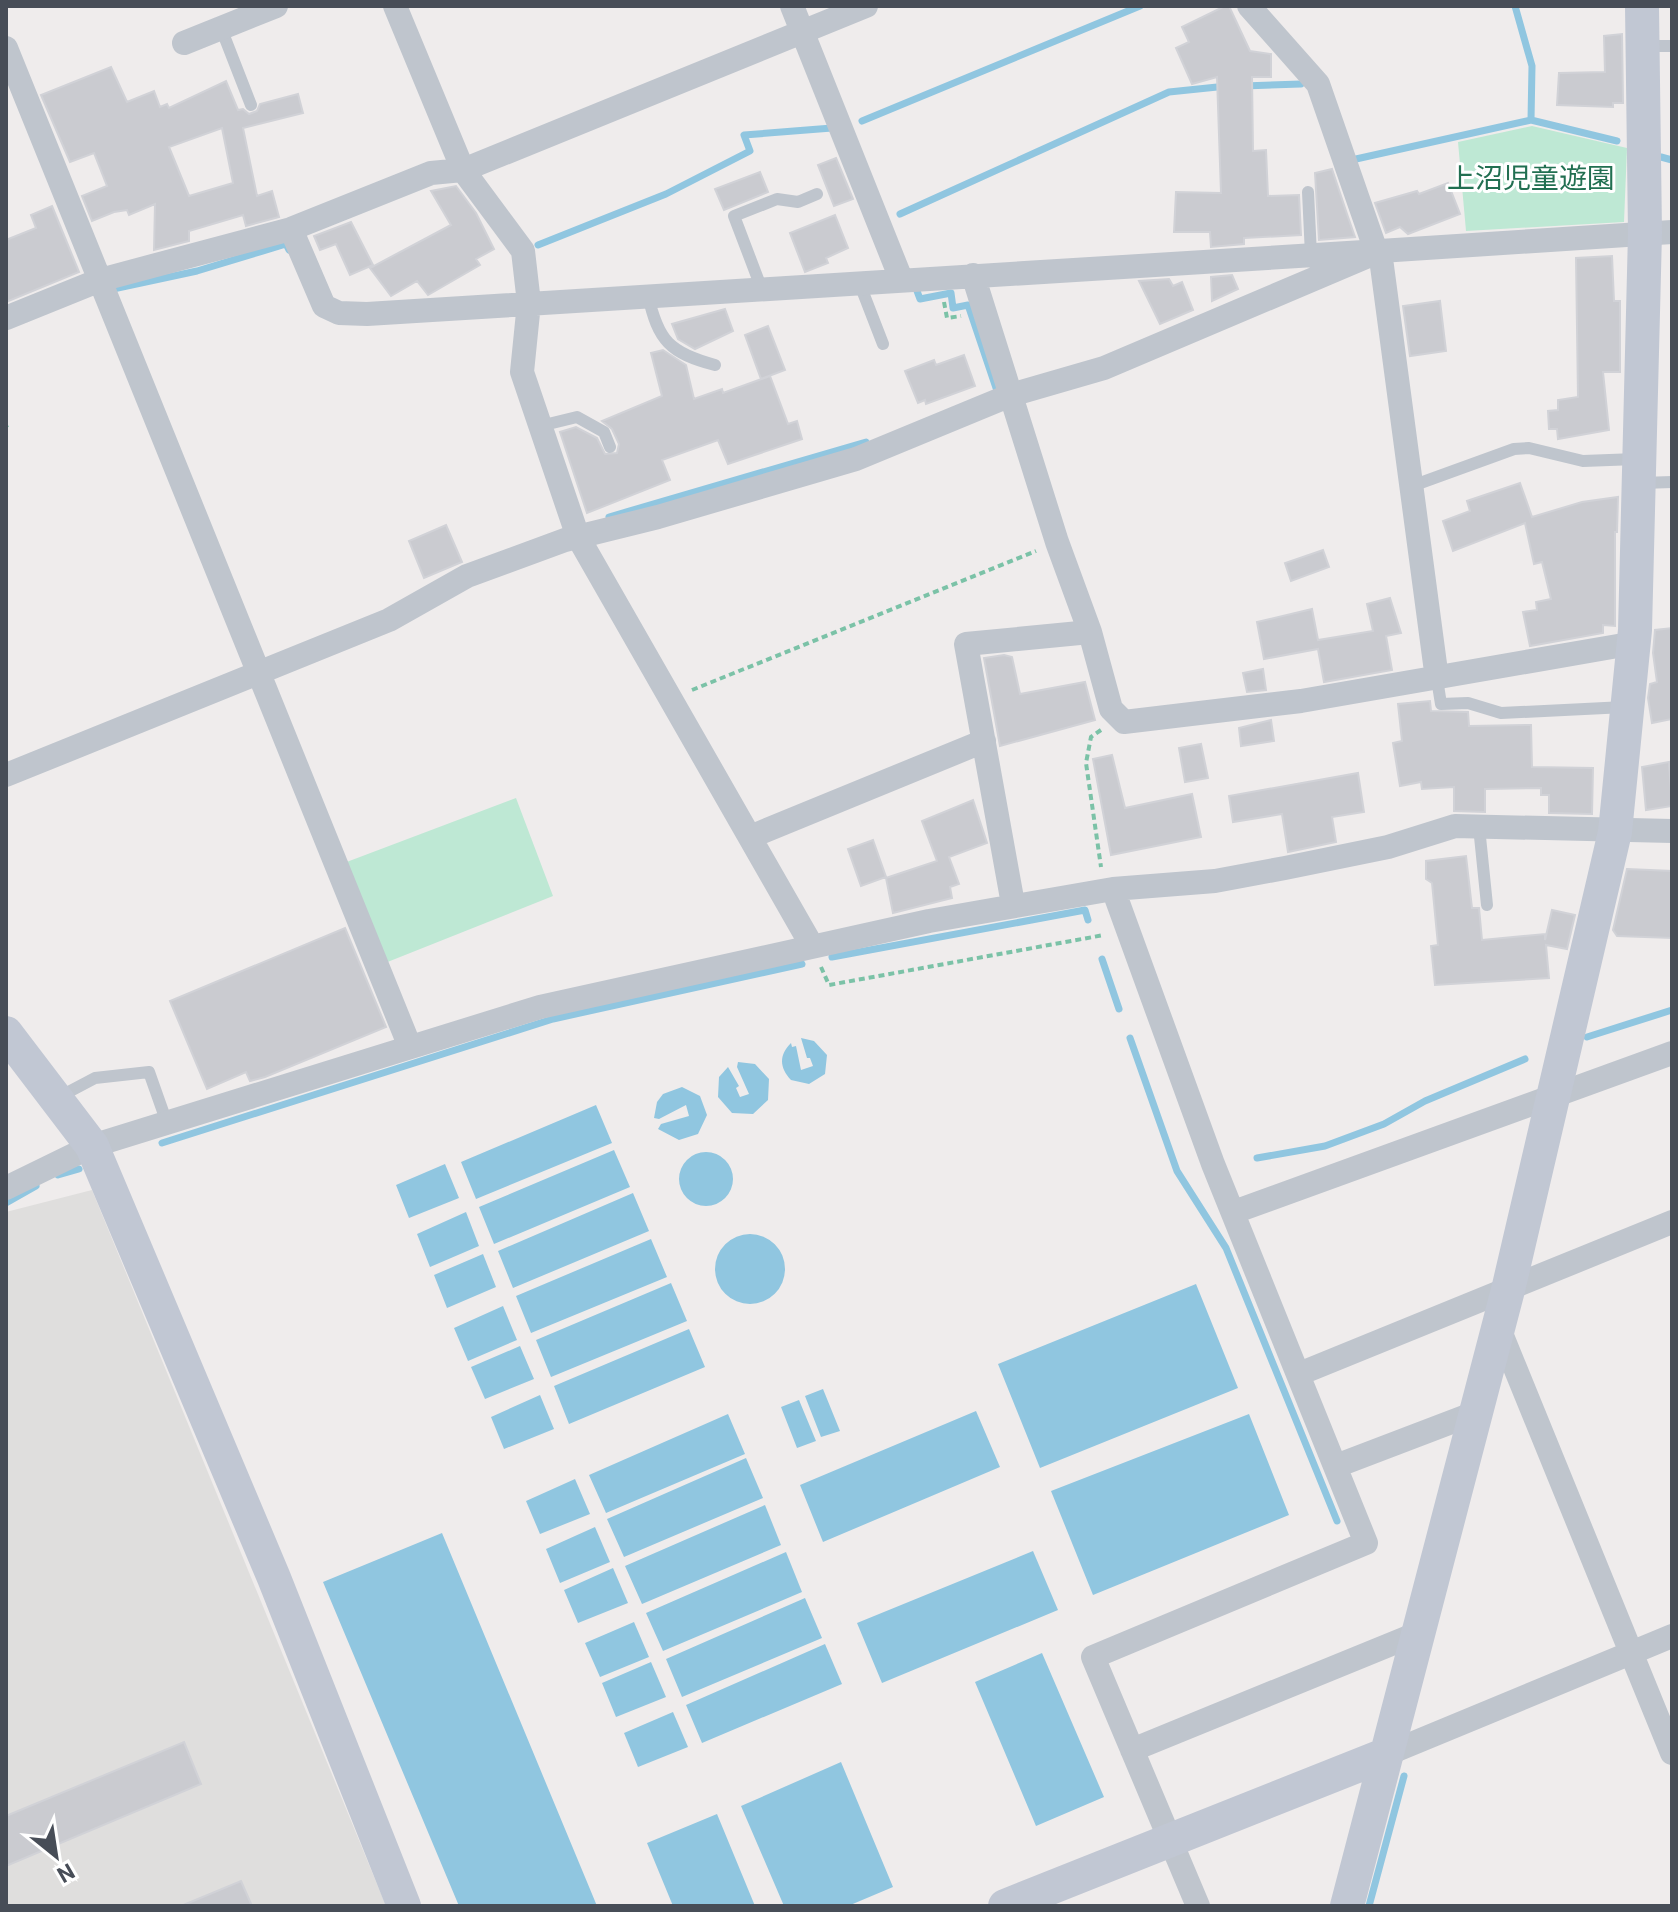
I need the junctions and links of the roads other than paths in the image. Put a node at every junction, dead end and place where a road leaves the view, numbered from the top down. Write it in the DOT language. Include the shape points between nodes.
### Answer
graph roads {
  1 [pos="276,6"];
  2 [pos="395,6"];
  3 [pos="792,6"];
  4 [pos="866,6"];
  5 [pos="1249,6"];
  6 [pos="1642,6"];
  7 [pos="221,28"];
  8 [pos="803,32"];
  9 [pos="184,43"];
  10 [pos="1659,46"];
  11 [pos="6,48"];
  12 [pos="251,105"];
  13 [pos="463,170"];
  14 [pos="1308,192"];
  15 [pos="817,194"];
  16 [pos="291,229"];
  17 [pos="1658,232"];
  18 [pos="1378,251"];
  19 [pos="1311,255"];
  20 [pos="973,275"];
  21 [pos="901,279"];
  22 [pos="100,280"];
  23 [pos="859,282"];
  24 [pos="761,287"];
  25 [pos="648,295"];
  26 [pos="529,303"];
  27 [pos="6,318"];
  28 [pos="883,344"];
  29 [pos="715,365"];
  30 [pos="1011,395"];
  31 [pos="540,426"];
  32 [pos="610,447"];
  33 [pos="1650,474"];
  34 [pos="1412,486"];
  35 [pos="578,537"];
  36 [pos="1090,632"];
  37 [pos="1635,643"];
  38 [pos="259,674"];
  39 [pos="1437,679"];
  40 [pos="1628,706"];
  41 [pos="984,741"];
  42 [pos="6,775"];
  43 [pos="1479,827"];
  44 [pos="1672,831"];
  45 [pos="1615,832"];
  46 [pos="750,837"];
  47 [pos="1108,889"];
  48 [pos="1013,904"];
  49 [pos="1487,905"];
  50 [pos="812,946"];
  51 [pos="6,1033"];
  52 [pos="410,1047"];
  53 [pos="1672,1053"];
  54 [pos="1556,1092"];
  55 [pos="56,1099"];
  56 [pos="167,1123"];
  57 [pos="92,1146"];
  58 [pos="6,1188"];
  59 [pos="1234,1212"];
  60 [pos="1672,1222"];
  61 [pos="1508,1290"];
  62 [pos="1498,1326"];
  63 [pos="1299,1374"];
  64 [pos="1475,1413"];
  65 [pos="1336,1466"];
  66 [pos="1416,1634"];
  67 [pos="1672,1636"];
  68 [pos="1631,1653"];
  69 [pos="1132,1750"];
  70 [pos="1672,1753"];
  71 [pos="1387,1754"];
  72 [pos="1169,1838"];
  73 [pos="404,1906"];
  74 [pos="1005,1906"];
  75 [pos="1198,1906"];
  76 [pos="1347,1906"];
  1 -- 7 [label="street"];
  2 -- 13 [label="street"];
  3 -- 8 [label="street"];
  4 -- 8 [label="street"];
  5 -- 18 [label="street" via="1318,84"];
  6 -- 10 [label="street"];
  7 -- 9 [label="street"];
  7 -- 12 [label="lane"];
  8 -- 13 [label="street"];
  8 -- 21 [label="street"];
  10 -- 17 [label="street"];
  11 -- 22 [label="street"];
  13 -- 16 [label="street" via="431,173"];
  13 -- 26 [label="street" via="523,251"];
  14 -- 19 [label="lane"];
  15 -- 24 [label="lane" via="798,202 777,199 734,216"];
  16 -- 22 [label="street"];
  16 -- 26 [label="street" via="324,306 339,313"];
  17 -- 18 [label="street"];
  17 -- 33 [label="street"];
  18 -- 19 [label="street"];
  18 -- 30 [label="street" via="1104,368"];
  18 -- 34 [label="street"];
  19 -- 20 [label="street"];
  20 -- 21 [label="street"];
  20 -- 30 [label="street"];
  21 -- 23 [label="street"];
  22 -- 27 [label="street"];
  22 -- 38 [label="street"];
  23 -- 24 [label="street"];
  23 -- 28 [label="lane"];
  24 -- 25 [label="street"];
  25 -- 26 [label="street"];
  25 -- 29 [label="lane" via="658,329 682,356"];
  26 -- 31 [label="street" via="522,372"];
  30 -- 35 [label="street" via="856,459"];
  30 -- 36 [label="street"];
  31 -- 32 [label="lane" via="577,417 604,432"];
  31 -- 35 [label="street"];
  33 -- 34 [label="lane" via="1529,448"];
  33 -- 37 [label="street"];
  34 -- 39 [label="street"];
  35 -- 38 [label="street" via="467,576 389,620"];
  35 -- 46 [label="street"];
  36 -- 39 [label="street" via="1111,709 1124,722"];
  36 -- 41 [label="street" via="966,644"];
  37 -- 39 [label="street"];
  37 -- 40 [label="street"];
  38 -- 42 [label="street"];
  38 -- 52 [label="street"];
  39 -- 40 [label="lane" via="1441,704 1468,703 1501,713"];
  40 -- 45 [label="street"];
  41 -- 46 [label="street"];
  41 -- 48 [label="street"];
  43 -- 45 [label="street"];
  43 -- 47 [label="street" via="1455,826 1388,847 1215,881"];
  43 -- 49 [label="lane"];
  44 -- 45 [label="street"];
  45 -- 54 [label="street"];
  46 -- 50 [label="street"];
  47 -- 48 [label="street"];
  47 -- 59 [label="street"];
  48 -- 50 [label="street"];
  50 -- 52 [label="street" via="540,1007"];
  51 -- 55 [label="street"];
  52 -- 56 [label="street"];
  53 -- 54 [label="street"];
  54 -- 59 [label="street"];
  54 -- 61 [label="street"];
  55 -- 56 [label="lane" via="95,1078 149,1072"];
  55 -- 57 [label="street"];
  56 -- 57 [label="street"];
  57 -- 58 [label="street"];
  57 -- 73 [label="street" via="274,1578"];
  59 -- 63 [label="street"];
  60 -- 61 [label="street"];
  61 -- 62 [label="street"];
  61 -- 63 [label="street"];
  62 -- 64 [label="street"];
  62 -- 68 [label="street"];
  63 -- 65 [label="street"];
  64 -- 65 [label="street"];
  64 -- 66 [label="street"];
  65 -- 69 [label="street" via="1366,1543 1093,1657"];
  66 -- 69 [label="street"];
  66 -- 71 [label="street"];
  67 -- 68 [label="street"];
  68 -- 70 [label="street"];
  68 -- 71 [label="street"];
  69 -- 72 [label="street"];
  71 -- 72 [label="street"];
  71 -- 76 [label="street"];
  72 -- 74 [label="street"];
  72 -- 75 [label="street"];
}
